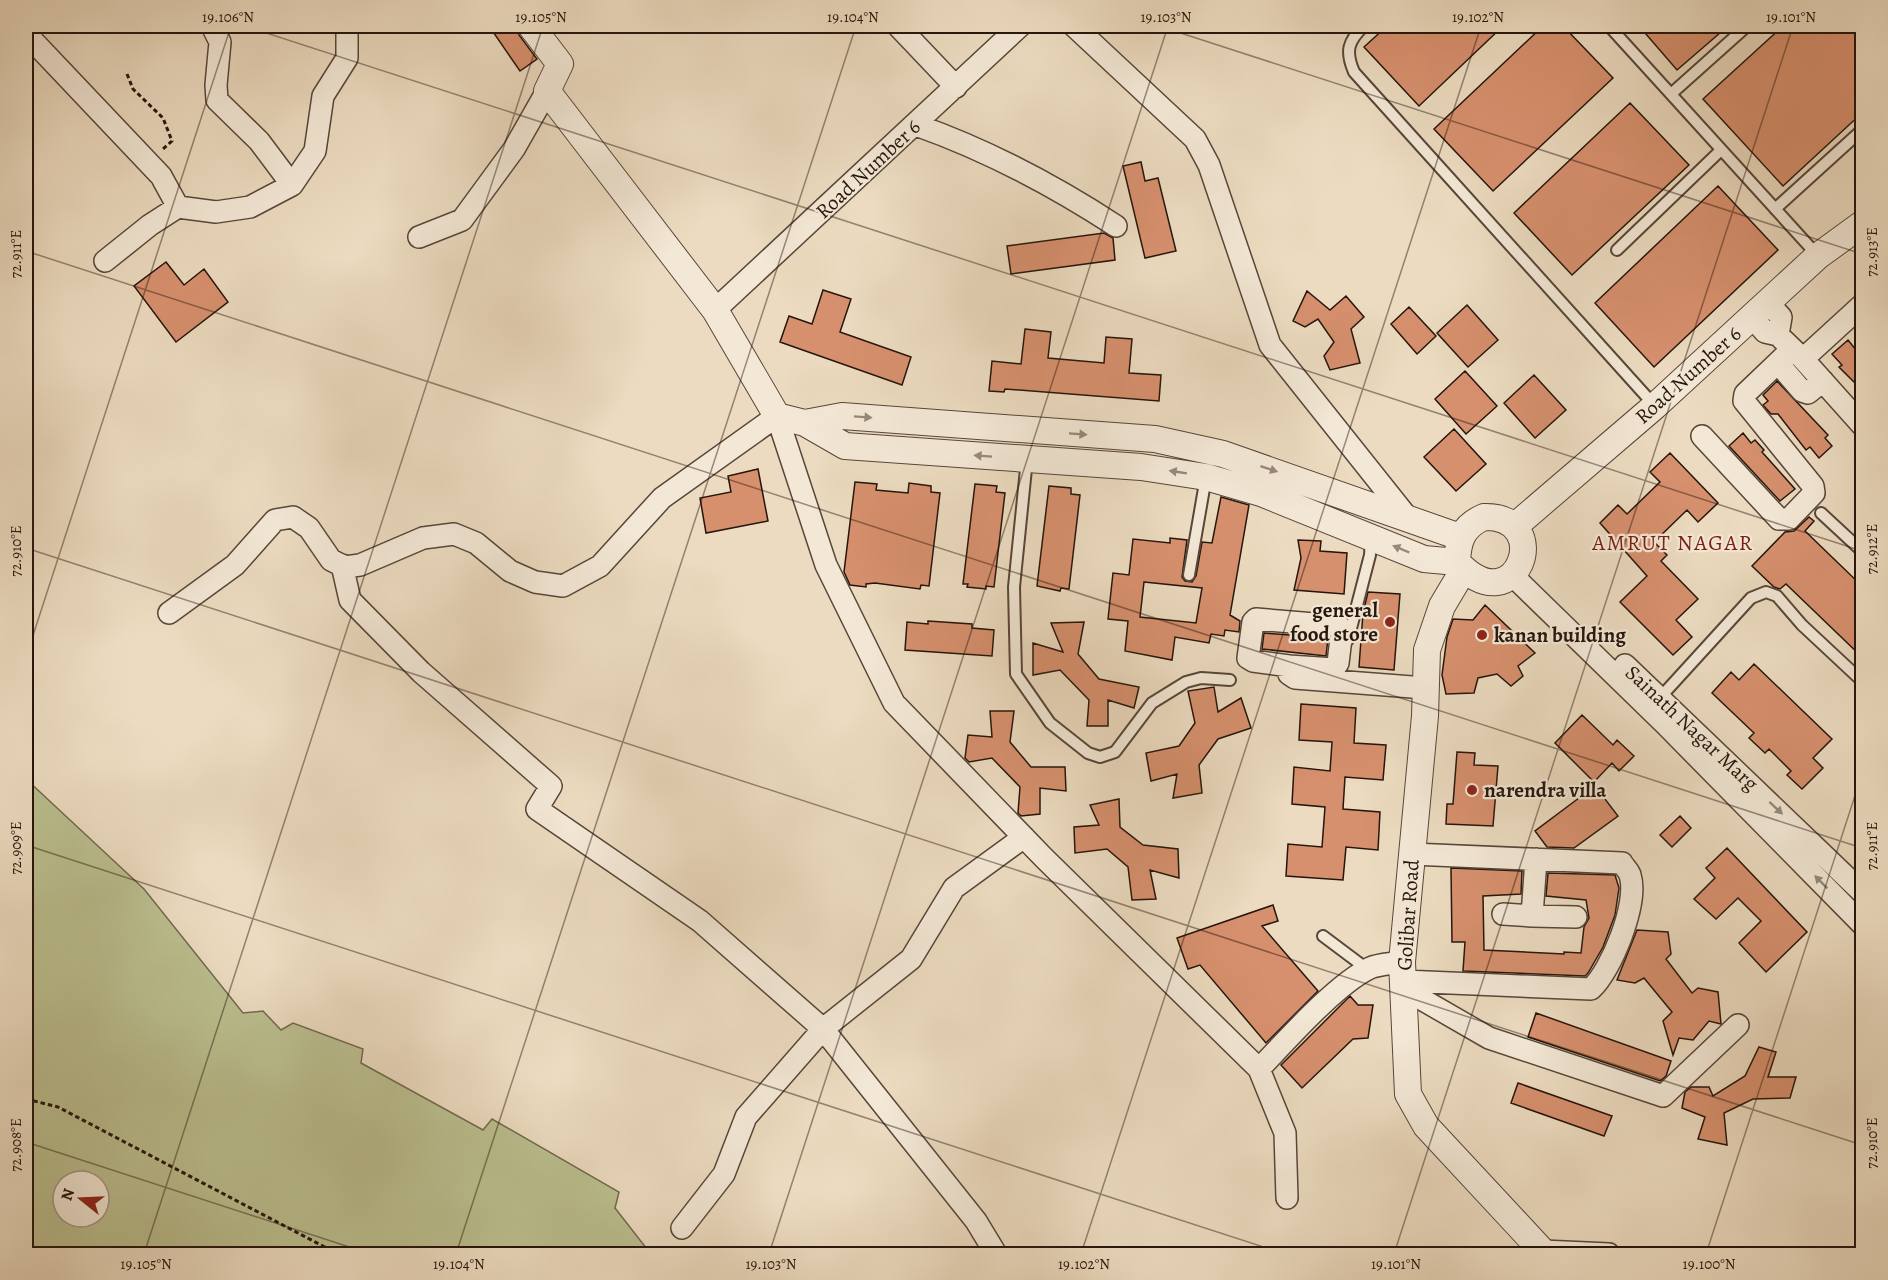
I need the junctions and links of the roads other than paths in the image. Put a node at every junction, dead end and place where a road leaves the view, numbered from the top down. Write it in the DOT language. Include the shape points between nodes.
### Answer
graph roads {
  1 [pos="26,26"];
  2 [pos="212,26"];
  3 [pos="346,26"];
  4 [pos="531,26"];
  5 [pos="898,26"];
  6 [pos="1020,26"];
  7 [pos="1074,26"];
  8 [pos="1364,26"];
  9 [pos="1609,26"];
  10 [pos="1747,26"];
  11 [pos="956,87"];
  12 [pos="547,92"];
  13 [pos="1671,94"];
  14 [pos="916,125"];
  15 [pos="1863,130"];
  16 [pos="1721,150"];
  17 [pos="292,185"];
  18 [pos="178,207"];
  19 [pos="1774,209"];
  20 [pos="1863,224"];
  21 [pos="1116,226"];
  22 [pos="418,237"];
  23 [pos="1617,250"];
  24 [pos="1818,256"];
  25 [pos="105,261"];
  26 [pos="715,310"];
  27 [pos="1761,310"];
  28 [pos="1858,318"];
  29 [pos="1788,352"];
  30 [pos="1655,406"];
  31 [pos="777,416"];
  32 [pos="918,421"];
  33 [pos="805,423"];
  34 [pos="1863,425"];
  35 [pos="1030,431"];
  36 [pos="1702,436"];
  37 [pos="914,451"];
  38 [pos="1213,452"];
  39 [pos="1028,459"];
  40 [pos="1206,477"];
  41 [pos="1361,501"];
  42 [pos="1821,513"];
  43 [pos="1407,517"];
  44 [pos="1515,526"];
  45 [pos="1362,532"];
  46 [pos="1863,551"];
  47 [pos="1460,556"];
  48 [pos="342,565"];
  49 [pos="1516,570"];
  50 [pos="1189,574"];
  51 [pos="169,613"];
  52 [pos="1346,649"];
  53 [pos="1289,666"];
  54 [pos="1230,680"];
  55 [pos="1863,681"];
  56 [pos="1425,688"];
  57 [pos="1654,704"];
  58 [pos="1024,837"];
  59 [pos="1412,854"];
  60 [pos="1536,859"];
  61 [pos="1863,892"];
  62 [pos="1503,914"];
  63 [pos="1532,916"];
  64 [pos="1576,917"];
  65 [pos="1863,924"];
  66 [pos="1323,936"];
  67 [pos="1367,969"];
  68 [pos="1403,978"];
  69 [pos="1738,1025"];
  70 [pos="823,1029"];
  71 [pos="1260,1069"];
  72 [pos="1287,1198"];
  73 [pos="682,1228"];
  74 [pos="1544,1253"];
  75 [pos="996,1254"];
  76 [pos="1609,1254"];
  1 -- 18 [label="street" via="33,41 161,176"];
  2 -- 17 [label="street" via="220,42 217,100 259,141"];
  3 -- 17 [label="street" via="347,58 323,96 315,151"];
  4 -- 12 [label="street" via="560,64"];
  5 -- 11 [label="street"];
  6 -- 11 [label="street, Road Number 6"];
  7 -- 43 [label="street" via="1195,139 1209,165 1270,345"];
  8 -- 30 [label="lane" via="1351,38 1347,56 1354,72"];
  9 -- 13 [label="lane"];
  10 -- 13 [label="lane"];
  11 -- 14 [label="street, Road Number 6"];
  12 -- 22 [label="street" via="514,149 462,220"];
  12 -- 26 [label="street"];
  13 -- 16 [label="lane"];
  14 -- 21 [label="street" via="962,141 1062,191"];
  14 -- 26 [label="street, Road Number 6"];
  15 -- 19 [label="lane"];
  16 -- 19 [label="lane"];
  16 -- 23 [label="lane"];
  17 -- 18 [label="street" via="250,207 216,212"];
  18 -- 25 [label="street"];
  19 -- 24 [label="lane"];
  20 -- 24 [label="street, Road Number 6"];
  24 -- 27 [label="street, Road Number 6"];
  26 -- 31 [label="street"];
  27 -- 29 [label="street" via="1765,332"];
  27 -- 30 [label="street, Road Number 6"];
  28 -- 29 [label="street"];
  29 -- 34 [label="street" via="1823,381"];
  29 -- 36 [label="street" via="1745,394 1744,401 1813,486 1814,493 1789,519 1779,519"];
  30 -- 44 [label="street, Road Number 6"];
  31 -- 33 [label="street"];
  31 -- 48 [label="street" via="662,498 600,566 563,586 535,582 510,571 476,543 454,534 423,538 360,565"];
  31 -- 58 [label="street" via="826,565 894,704"];
  33 -- 32 [label="street, one-way" via="842,416"];
  32 -- 35 [label="street"];
  32 -- 37 [label="street"];
  33 -- 37 [label="street" via="845,446"];
  35 -- 38 [label="street, one-way" via="1155,439"];
  35 -- 39 [label="street"];
  39 -- 37 [label="street, one-way"];
  38 -- 40 [label="street"];
  38 -- 41 [label="street, one-way"];
  40 -- 39 [label="street, one-way" via="1142,466"];
  39 -- 54 [label="lane" via="1014,587 1016,674 1050,723 1088,753 1100,757 1115,752 1152,703 1186,682 1201,678"];
  40 -- 45 [label="street" via="1261,493"];
  40 -- 50 [label="lane"];
  41 -- 43 [label="street"];
  41 -- 45 [label="street"];
  42 -- 46 [label="lane"];
  43 -- 47 [label="street"];
  44 -- 47 [label="street, Golibar Road" via="1506,520 1484,517 1474,521"];
  44 -- 49 [label="street" via="1524,546"];
  47 -- 45 [label="street, one-way" via="1424,559"];
  45 -- 52 [label="lane" via="1370,555"];
  47 -- 49 [label="street" via="1481,582 1503,581"];
  47 -- 56 [label="street, Golibar Road" via="1427,650"];
  48 -- 51 [label="street" via="331,560 309,528 293,517 275,520 236,565"];
  48 -- 70 [label="street" via="350,600 421,672 550,786 537,809 700,921"];
  49 -- 57 [label="street, Sainath Nagar Marg"];
  53 -- 56 [label="street" via="1289,674 1295,678"];
  55 -- 57 [label="lane" via="1802,625 1777,596 1766,592 1751,598 1736,613"];
  56 -- 59 [label="street, Golibar Road"];
  57 -- 61 [label="street, Sainath Nagar Marg, one-way"];
  65 -- 57 [label="street, one-way"];
  58 -- 70 [label="street" via="954,888 911,959"];
  58 -- 71 [label="street"];
  59 -- 60 [label="street"];
  59 -- 68 [label="street, Golibar Road"];
  60 -- 63 [label="street"];
  60 -- 68 [label="street" via="1622,863 1630,876 1629,907 1622,937 1591,989"];
  62 -- 63 [label="street"];
  63 -- 64 [label="street"];
  66 -- 67 [label="lane"];
  67 -- 68 [label="street"];
  67 -- 71 [label="street" via="1292,1033"];
  68 -- 69 [label="street" via="1489,1038 1663,1096"];
  68 -- 74 [label="street, Golibar Road" via="1408,1094 1426,1126"];
  70 -- 73 [label="street" via="746,1117 724,1174"];
  70 -- 75 [label="street" via="976,1221"];
  71 -- 72 [label="street" via="1285,1133"];
  74 -- 76 [label="street"];
}
